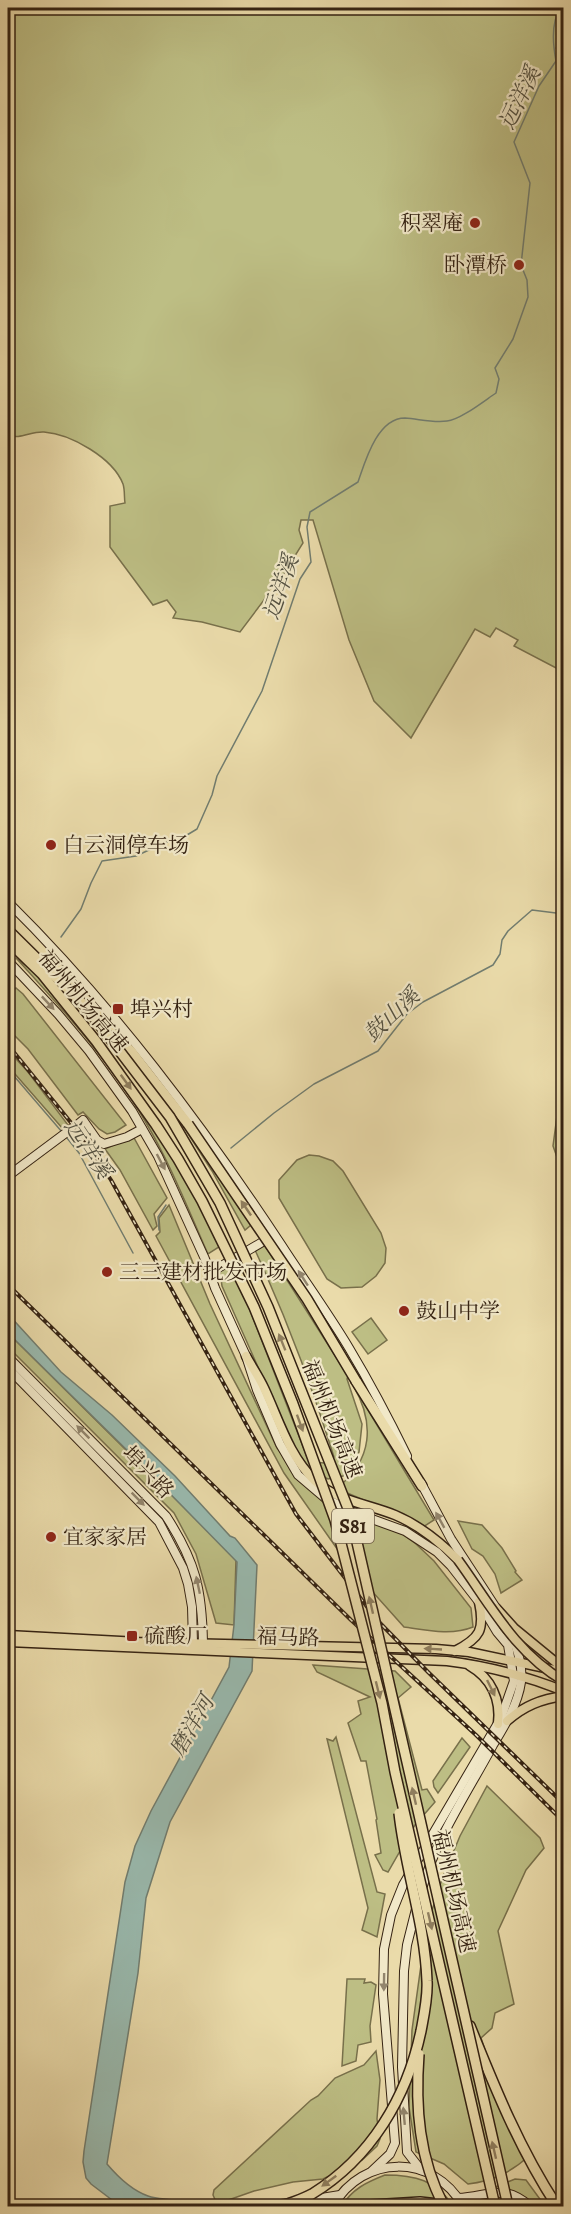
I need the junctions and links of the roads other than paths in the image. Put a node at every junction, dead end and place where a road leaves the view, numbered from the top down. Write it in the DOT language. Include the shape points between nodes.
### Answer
graph roads {
  1 [pos="8,902"];
  2 [pos="8,930"];
  3 [pos="8,941"];
  4 [pos="8,961"];
  5 [pos="86,1007"];
  6 [pos="142,1129"];
  7 [pos="8,1176"];
  8 [pos="275,1235"];
  9 [pos="211,1272"];
  10 [pos="246,1356"];
  11 [pos="8,1357"];
  12 [pos="8,1368"];
  13 [pos="422,1486"];
  14 [pos="479,1602"];
  15 [pos="496,1608"];
  16 [pos="8,1635"];
  17 [pos="8,1642"];
  18 [pos="193,1643"];
  19 [pos="203,1643"];
  20 [pos="226,1648"];
  21 [pos="255,1649"];
  22 [pos="455,1651"];
  23 [pos="515,1662"];
  24 [pos="464,1663"];
  25 [pos="564,1671"];
  26 [pos="517,1674"];
  27 [pos="564,1681"];
  28 [pos="564,1691"];
  29 [pos="564,1696"];
  30 [pos="502,1723"];
  31 [pos="395,1772"];
  32 [pos="457,1990"];
  33 [pos="422,2028"];
  34 [pos="421,2170"];
  35 [pos="372,2171"];
  36 [pos="340,2195"];
  37 [pos="458,2202"];
  38 [pos="268,2206"];
  39 [pos="283,2206"];
  40 [pos="333,2206"];
  41 [pos="354,2206"];
  42 [pos="444,2206"];
  43 [pos="463,2206"];
  44 [pos="495,2206"];
  45 [pos="507,2206"];
  46 [pos="530,2206"];
  47 [pos="557,2206"];
  1 -- 8 [label="main road" via="105,1005 144,1053"];
  2 -- 5 [label="highway, 福州机场高速 / S81, bridge"];
  3 -- 31 [label="highway, 福州机场高速 / S81, one-way, bridge" via="56,990 156,1125 202,1201 254,1306 335,1520"];
  4 -- 6 [label="main road, one-way" via="89,1051"];
  13 -- 5 [label="highway, one-way, bridge" via="307,1299 189,1124 131,1051"];
  32 -- 5 [label="highway, 福州机场高速 / S81, one-way, bridge" via="351,1515 268,1307 220,1203 170,1117"];
  6 -- 7 [label="main road" via="104,1144 77,1125"];
  6 -- 9 [label="main road, one-way" via="172,1183"];
  8 -- 9 [label="main road"];
  13 -- 8 [label="main road, one-way" via="349,1348"];
  9 -- 10 [label="main road"];
  10 -- 14 [label="main road" via="280,1444 310,1488 340,1507 420,1539 451,1566"];
  10 -- 27 [label="main road, bridge" via="287,1442 316,1482 342,1498 409,1521 443,1545 458,1560 508,1632 542,1666"];
  19 -- 11 [label="main road, 埠兴路, one-way" via="198,1580 182,1541 166,1516"];
  12 -- 18 [label="main road, 埠兴路, one-way" via="159,1522 183,1568 192,1607"];
  15 -- 13 [label="main road, one-way"];
  14 -- 22 [label="main road" via="480,1630 475,1639"];
  14 -- 23 [label="main road"];
  15 -- 23 [label="main road" via="514,1642"];
  15 -- 25 [label="main road"];
  16 -- 18 [label="main road, 福马路"];
  17 -- 20 [label="main road, 福马路"];
  18 -- 19 [label="main road, 福马路"];
  19 -- 20 [label="main road, 福马路"];
  20 -- 21 [label="main road, 福马路"];
  22 -- 21 [label="main road, 福马路, one-way"];
  21 -- 24 [label="main road, 福马路"];
  22 -- 23 [label="main road, 福马路"];
  23 -- 25 [label="main road, 福马路"];
  23 -- 26 [label="main road"];
  24 -- 26 [label="main road, 福马路"];
  24 -- 30 [label="main road, one-way" via="480,1672 492,1688"];
  26 -- 28 [label="main road, 福马路"];
  26 -- 30 [label="main road" via="521,1683 517,1698"];
  29 -- 30 [label="main road" via="538,1701"];
  34 -- 30 [label="main road, one-way" via="407,2152 404,2108 402,1996 407,1945 424,1880 438,1847"];
  30 -- 35 [label="main road, one-way" via="403,1885 391,1915 384,1949 383,1994 395,2143 390,2154"];
  31 -- 33 [label="highway, bridge" via="425,1954 427,1983"];
  31 -- 44 [label="highway, 福州机场高速 / S81, one-way, bridge"];
  45 -- 32 [label="highway, 福州机场高速 / S81, one-way, bridge"];
  32 -- 47 [label="highway, bridge" via="507,2117"];
  33 -- 39 [label="highway, one-way, bridge" via="406,2081 391,2113 368,2146 311,2194"];
  33 -- 42 [label="highway, bridge" via="417,2106 429,2174"];
  34 -- 35 [label="main road" via="388,2167"];
  34 -- 37 [label="main road" via="448,2186"];
  35 -- 36 [label="main road"];
  36 -- 38 [label="main road"];
  36 -- 40 [label="main road"];
  37 -- 41 [label="highway"];
  37 -- 43 [label="main road"];
  37 -- 46 [label="main road" via="500,2192 511,2193"];
}
